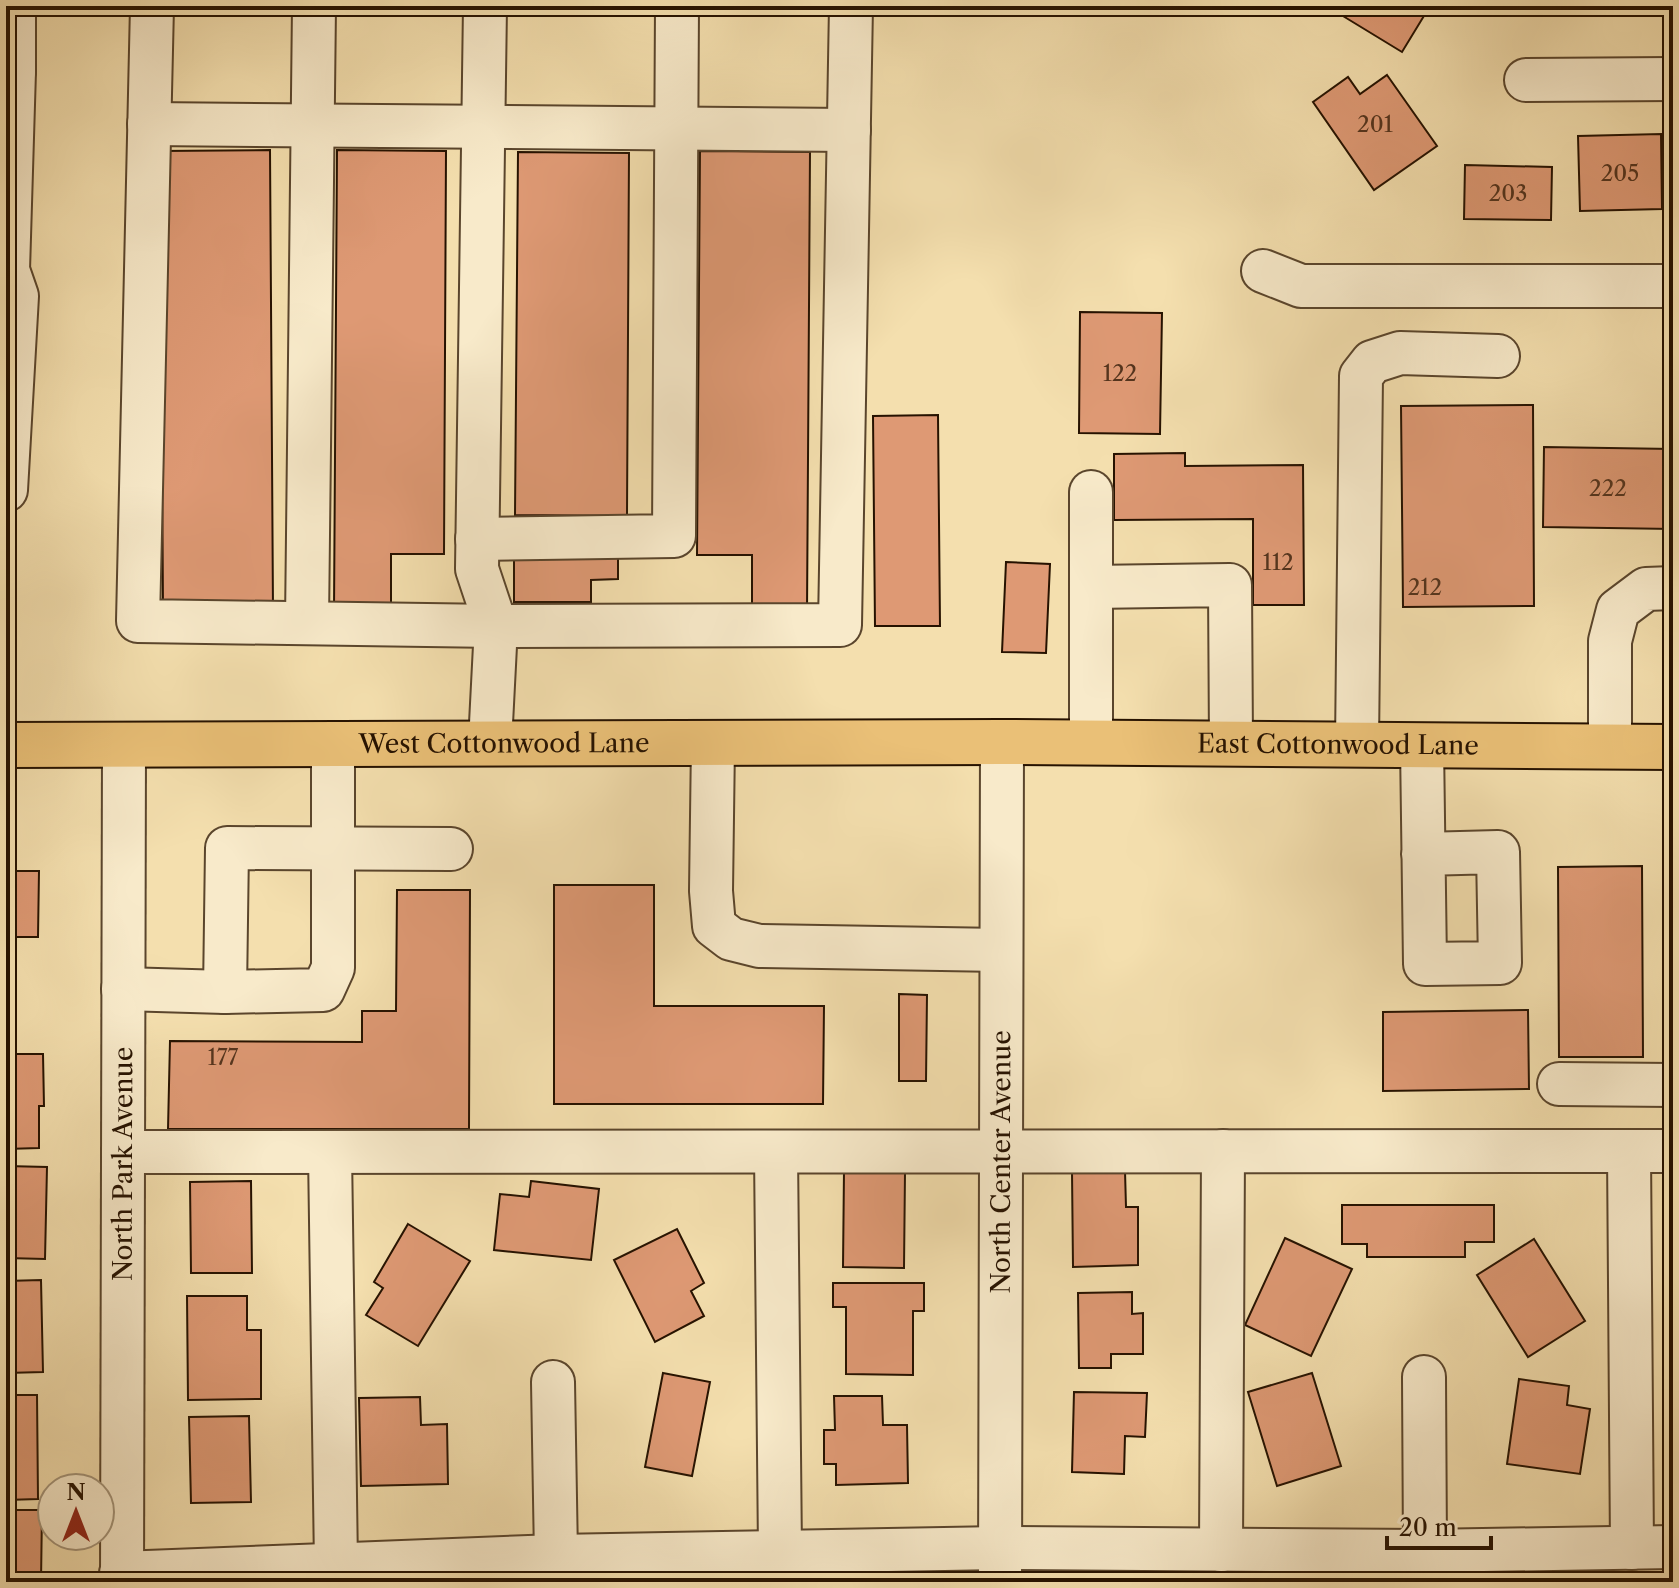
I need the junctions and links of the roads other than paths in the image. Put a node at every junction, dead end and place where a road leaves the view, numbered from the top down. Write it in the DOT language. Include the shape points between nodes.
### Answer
graph roads {
  1 [pos="14,6"];
  2 [pos="152,6"];
  3 [pos="314,6"];
  4 [pos="485,6"];
  5 [pos="677,6"];
  6 [pos="851,6"];
  7 [pos="10,71"];
  8 [pos="1673,79"];
  9 [pos="1526,80"];
  10 [pos="313,123"];
  11 [pos="149,124"];
  12 [pos="483,126"];
  13 [pos="676,129"];
  14 [pos="849,130"];
  15 [pos="7,271"];
  16 [pos="1263,271"];
  17 [pos="1673,286"];
  18 [pos="1498,356"];
  19 [pos="6,490"];
  20 [pos="1091,492"];
  21 [pos="477,539"];
  22 [pos="1091,587"];
  23 [pos="1673,588"];
  24 [pos="307,623"];
  25 [pos="496,626"];
  26 [pos="1002,742"];
  27 [pos="490,743"];
  28 [pos="713,743"];
  29 [pos="1091,743"];
  30 [pos="1231,743"];
  31 [pos="333,744"];
  32 [pos="6,745"];
  33 [pos="124,745"];
  34 [pos="1357,745"];
  35 [pos="1422,745"];
  36 [pos="1610,746"];
  37 [pos="1673,747"];
  38 [pos="333,848"];
  39 [pos="451,849"];
  40 [pos="1423,854"];
  41 [pos="1001,950"];
  42 [pos="123,989"];
  43 [pos="225,992"];
  44 [pos="1559,1084"];
  45 [pos="1673,1085"];
  46 [pos="1001,1151"];
  47 [pos="1223,1151"];
  48 [pos="1629,1151"];
  49 [pos="1673,1151"];
  50 [pos="123,1152"];
  51 [pos="330,1152"];
  52 [pos="776,1152"];
  53 [pos="1424,1377"];
  54 [pos="553,1382"];
  55 [pos="1673,1547"];
  56 [pos="1632,1548"];
  57 [pos="1221,1550"];
  58 [pos="1425,1551"];
  59 [pos="780,1552"];
  60 [pos="556,1556"];
  61 [pos="336,1565"];
  62 [pos="1000,1565"];
  63 [pos="122,1577"];
  1 -- 7 [label="street"];
  2 -- 11 [label="street"];
  3 -- 10 [label="street"];
  4 -- 12 [label="street"];
  5 -- 13 [label="street"];
  6 -- 14 [label="street"];
  7 -- 15 [label="street"];
  8 -- 9 [label="street"];
  10 -- 11 [label="street"];
  10 -- 12 [label="street"];
  10 -- 24 [label="street"];
  11 -- 24 [label="street" via="138,621"];
  12 -- 13 [label="street"];
  12 -- 21 [label="street"];
  13 -- 14 [label="street"];
  13 -- 21 [label="street" via="674,536"];
  14 -- 25 [label="street" via="840,625"];
  15 -- 19 [label="street" via="17,296"];
  16 -- 17 [label="street" via="1301,286"];
  18 -- 34 [label="street" via="1400,353 1372,362 1361,376"];
  20 -- 22 [label="street"];
  21 -- 25 [label="street" via="477,569"];
  22 -- 29 [label="street"];
  22 -- 30 [label="street" via="1230,585"];
  23 -- 36 [label="street" via="1646,589 1618,610 1610,641"];
  24 -- 25 [label="street"];
  25 -- 27 [label="street"];
  26 -- 28 [label="main road, West Cottonwood Lane"];
  26 -- 29 [label="main road, East Cottonwood Lane"];
  26 -- 41 [label="street, North Center Avenue"];
  27 -- 28 [label="main road, West Cottonwood Lane"];
  27 -- 31 [label="main road, West Cottonwood Lane"];
  28 -- 41 [label="street" via="714,926 731,939 759,946"];
  29 -- 30 [label="main road, East Cottonwood Lane"];
  30 -- 34 [label="main road, East Cottonwood Lane"];
  31 -- 33 [label="main road, West Cottonwood Lane"];
  31 -- 38 [label="street"];
  32 -- 33 [label="main road, West Cottonwood Lane"];
  33 -- 42 [label="street, North Park Avenue"];
  34 -- 35 [label="main road, East Cottonwood Lane"];
  35 -- 36 [label="main road, East Cottonwood Lane"];
  35 -- 40 [label="street"];
  36 -- 37 [label="main road, East Cottonwood Lane"];
  38 -- 39 [label="street"];
  38 -- 43 [label="street" via="333,968 323,990"];
  38 -- 43 [label="street" via="227,848"];
  41 -- 46 [label="street, North Center Avenue"];
  42 -- 43 [label="street"];
  42 -- 50 [label="street, North Park Avenue"];
  44 -- 45 [label="street"];
  46 -- 47 [label="street"];
  46 -- 52 [label="street"];
  46 -- 62 [label="street, North Center Avenue"];
  47 -- 48 [label="street"];
  47 -- 57 [label="street"];
  48 -- 49 [label="street"];
  48 -- 56 [label="street"];
  50 -- 51 [label="street"];
  50 -- 63 [label="street, North Park Avenue"];
  51 -- 52 [label="street"];
  51 -- 61 [label="street"];
  52 -- 59 [label="street"];
  53 -- 58 [label="street"];
  54 -- 60 [label="street"];
  55 -- 56 [label="street"];
  56 -- 58 [label="street"];
  57 -- 58 [label="street"];
  57 -- 62 [label="street"];
  59 -- 60 [label="street"];
  59 -- 62 [label="street"];
  60 -- 61 [label="street"];
  61 -- 63 [label="street"];
}
